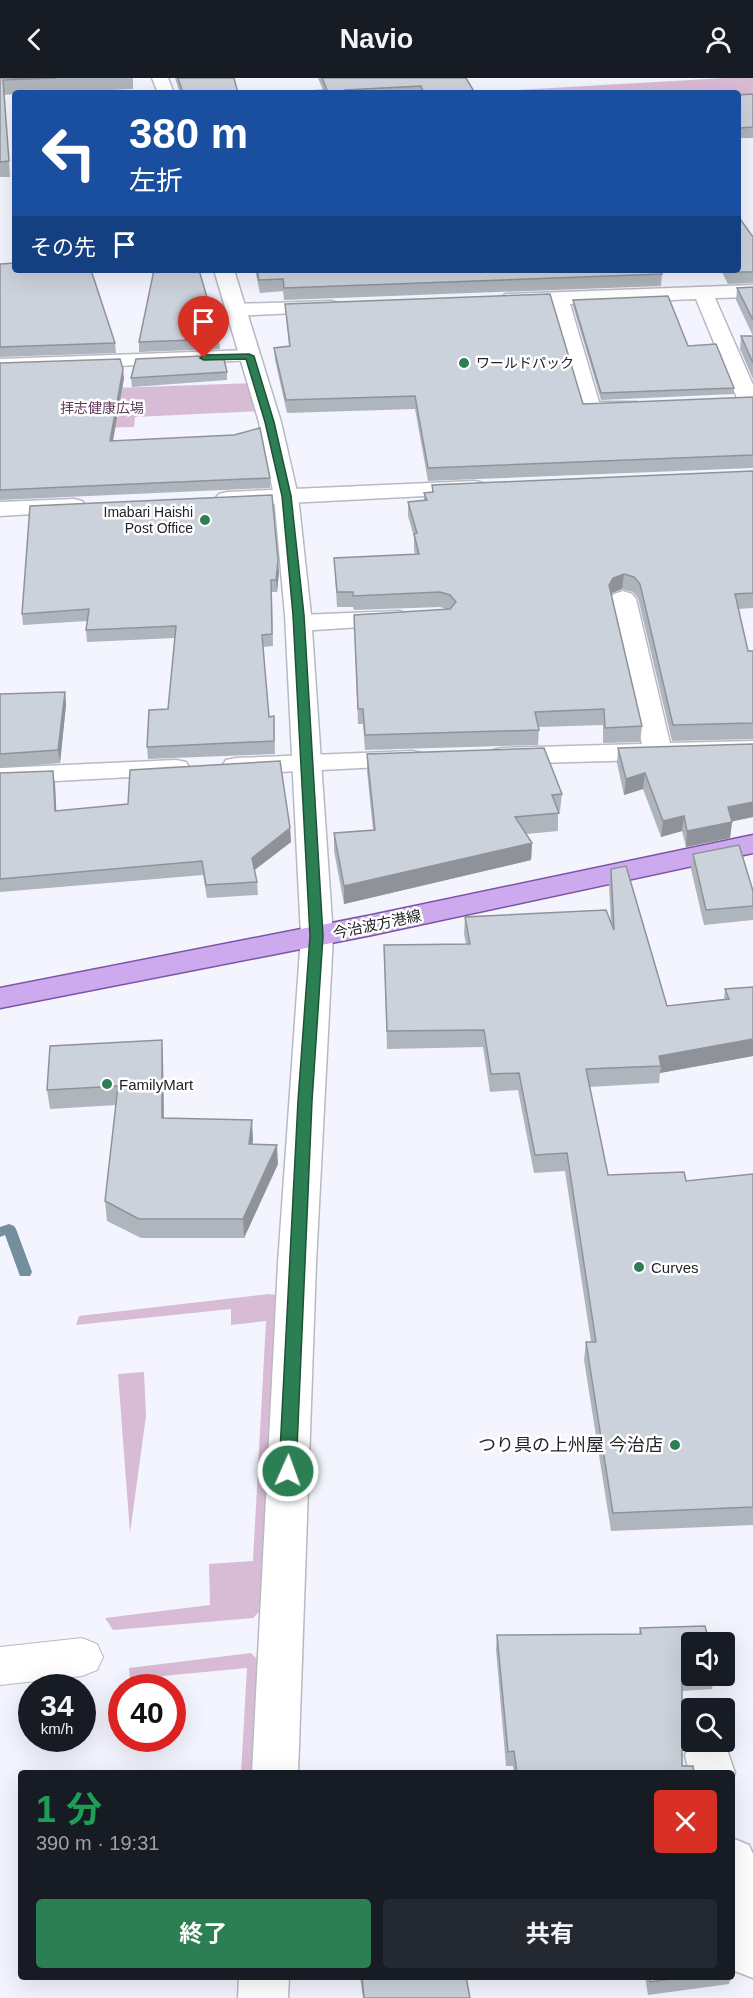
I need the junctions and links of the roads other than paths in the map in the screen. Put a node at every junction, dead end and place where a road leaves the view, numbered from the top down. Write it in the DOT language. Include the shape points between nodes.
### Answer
graph roads {
  1 [pos="226,273"];
  2 [pos="753,291"];
  3 [pos="703,293"];
  4 [pos="559,298"];
  5 [pos="489,301"];
  6 [pos="350,306"];
  7 [pos="236,310"];
  8 [pos="249,356"];
  9 [pos="0,366"];
  10 [pos="745,369"];
  11 [pos="753,401"];
  12 [pos="730,403"];
  13 [pos="648,407"];
  14 [pos="502,487"];
  15 [pos="286,496"];
  16 [pos="203,500"];
  17 [pos="95,505"];
  18 [pos="0,509"];
  19 [pos="624,598"];
  20 [pos="428,617"];
  21 [pos="299,623"];
  22 [pos="753,749"];
  23 [pos="658,751"];
  24 [pos="473,757"];
  25 [pos="438,758"];
  26 [pos="306,763"];
  27 [pos="0,776"];
  28 [pos="753,844"];
  29 [pos="317,936"];
  30 [pos="0,998"];
  31 [pos="82,1656"];
  32 [pos="0,1666"];
  33 [pos="275,1770"];
  34 [pos="735,1874"];
  35 [pos="753,1954"];
  36 [pos="264,1980"];
  37 [pos="263,1998"];
  1 -- 7 [label="street"];
  2 -- 3 [label="street"];
  3 -- 4 [label="street"];
  3 -- 10 [label="street"];
  4 -- 5 [label="street"];
  4 -- 13 [label="street" via="590,409"];
  6 -- 7 [label="street"];
  7 -- 8 [label="street"];
  8 -- 9 [label="street"];
  8 -- 15 [label="street" via="270,422"];
  10 -- 11 [label="street" via="748,398"];
  11 -- 12 [label="street"];
  14 -- 15 [label="street"];
  15 -- 16 [label="street"];
  15 -- 21 [label="street"];
  17 -- 18 [label="street"];
  19 -- 23 [label="street"];
  20 -- 21 [label="street"];
  21 -- 26 [label="street"];
  22 -- 23 [label="street"];
  23 -- 24 [label="street"];
  25 -- 26 [label="street"];
  26 -- 27 [label="street"];
  26 -- 29 [label="street"];
  28 -- 29 [label="main road, 今治波方港線"];
  29 -- 30 [label="main road, 今治波方港線"];
  29 -- 33 [label="street" via="297,1263"];
  31 -- 32 [label="street"];
  34 -- 35 [label="street"];
  36 -- 37 [label="street"];
}
